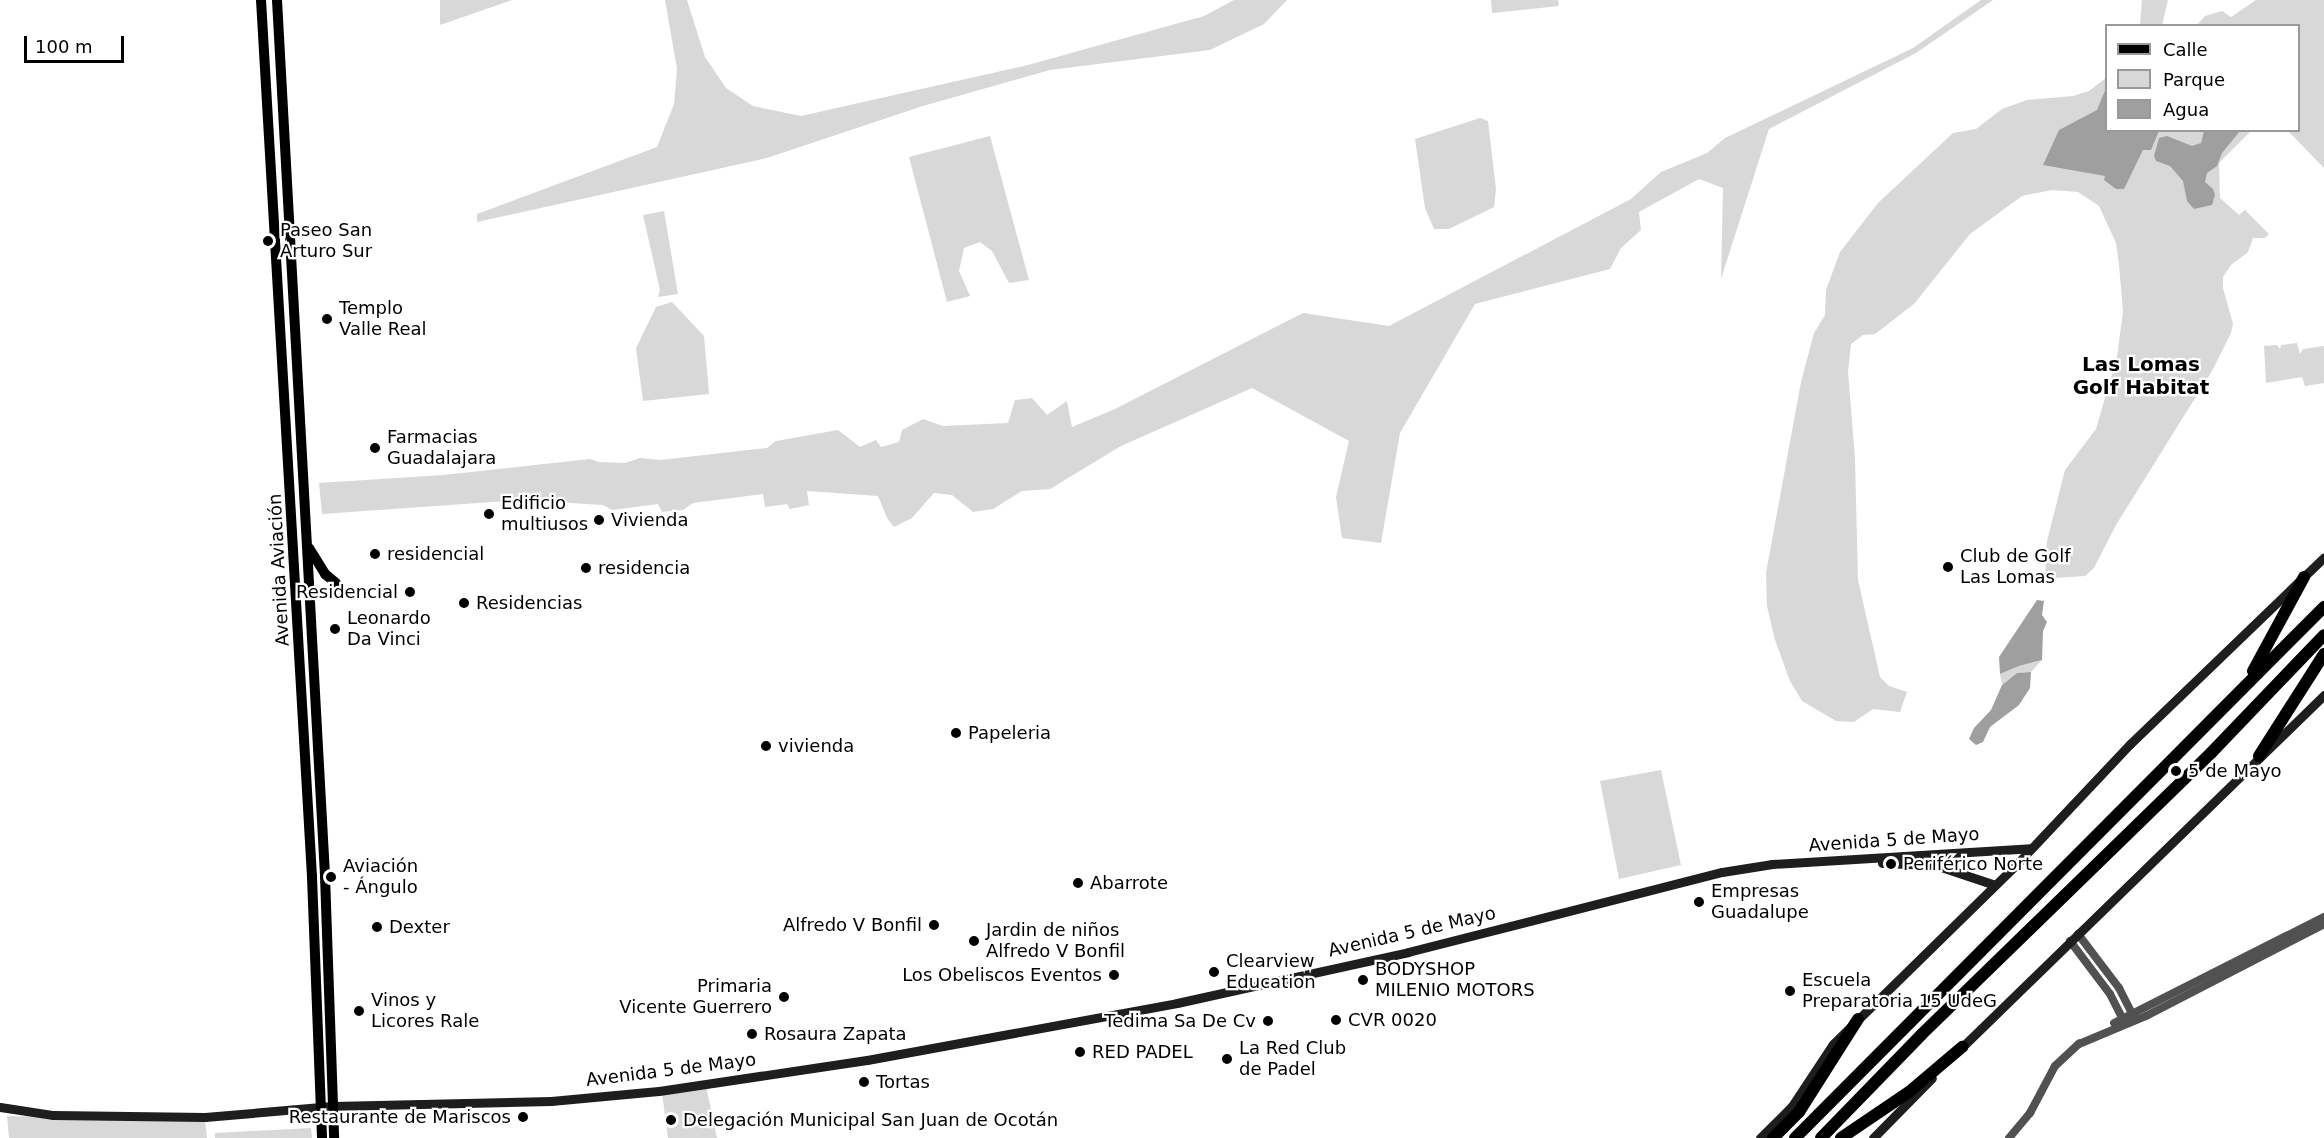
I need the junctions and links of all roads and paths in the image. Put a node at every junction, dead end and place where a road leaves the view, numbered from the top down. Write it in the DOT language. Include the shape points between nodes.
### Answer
graph roads {
  1 [pos="261,0"];
  2 [pos="277,0"];
  3 [pos="306,541"];
  4 [pos="2324,557"];
  5 [pos="2304,578"];
  6 [pos="336,583"];
  7 [pos="2324,607"];
  8 [pos="2324,635"];
  9 [pos="2324,654"];
  10 [pos="2247,683"];
  11 [pos="2324,695"];
  12 [pos="2259,756"];
  13 [pos="2031,848"];
  14 [pos="325,876"];
  15 [pos="312,877"];
  16 [pos="1689,880"];
  17 [pos="1995,885"];
  18 [pos="2324,917"];
  19 [pos="2324,924"];
  20 [pos="2078,934"];
  21 [pos="2070,941"];
  22 [pos="2258,955"];
  23 [pos="2119,988"];
  24 [pos="2110,994"];
  25 [pos="2135,1018"];
  26 [pos="1858,1019"];
  27 [pos="2125,1022"];
  28 [pos="1962,1047"];
  29 [pos="333,1106"];
  30 [pos="0,1107"];
  31 [pos="320,1107"];
  32 [pos="322,1138"];
  33 [pos="334,1138"];
  34 [pos="1760,1138"];
  35 [pos="1773,1138"];
  36 [pos="1795,1138"];
  37 [pos="1821,1138"];
  38 [pos="1841,1138"];
  39 [pos="1873,1138"];
  40 [pos="2010,1138"];
  1 -- 15 [label="main road, Avenida Aviación"];
  2 -- 3 [label="main road, Avenida Aviación"];
  3 -- 6 [label="main road" via="318,566"];
  3 -- 14 [label="main road, Avenida Aviación"];
  4 -- 5 [label="main road"];
  5 -- 10 [label="highway"];
  5 -- 13 [label="main road" via="2130,744"];
  7 -- 10 [label="highway"];
  8 -- 37 [label="highway" via="2211,753 1921,1035"];
  9 -- 12 [label="highway"];
  10 -- 36 [label="highway"];
  11 -- 12 [label="main road"];
  12 -- 20 [label="main road"];
  13 -- 16 [label="main road, Avenida 5 de Mayo" via="1772,864"];
  13 -- 17 [label="main road"];
  14 -- 15 [label="main road"];
  14 -- 29 [label="main road, Avenida Aviación"];
  15 -- 31 [label="main road, Avenida Aviación"];
  16 -- 17 [label="main road, Avenida 5 de Mayo" via="1889,862 1935,865"];
  16 -- 29 [label="main road, Avenida 5 de Mayo" via="1408,952 1177,1003 867,1060 551,1101"];
  17 -- 26 [label="main road"];
  18 -- 22 [label="street"];
  19 -- 22 [label="street"];
  20 -- 21 [label="main road"];
  20 -- 23 [label="street"];
  21 -- 24 [label="street"];
  21 -- 28 [label="main road"];
  22 -- 25 [label="street"];
  23 -- 24 [label="street"];
  23 -- 25 [label="street"];
  24 -- 27 [label="street"];
  25 -- 27 [label="street"];
  26 -- 34 [label="main road" via="1833,1044 1792,1106"];
  26 -- 35 [label="highway" via="1799,1112"];
  27 -- 40 [label="street" via="2079,1044 2055,1066 2030,1113"];
  28 -- 38 [label="highway" via="1909,1092"];
  28 -- 39 [label="main road"];
  29 -- 31 [label="main road, Avenida 5 de Mayo"];
  29 -- 33 [label="main road, Avenida Aviación"];
  30 -- 31 [label="main road, Avenida 5 de Mayo" via="53,1114 205,1117"];
  31 -- 32 [label="main road, Avenida Aviación"];
}
